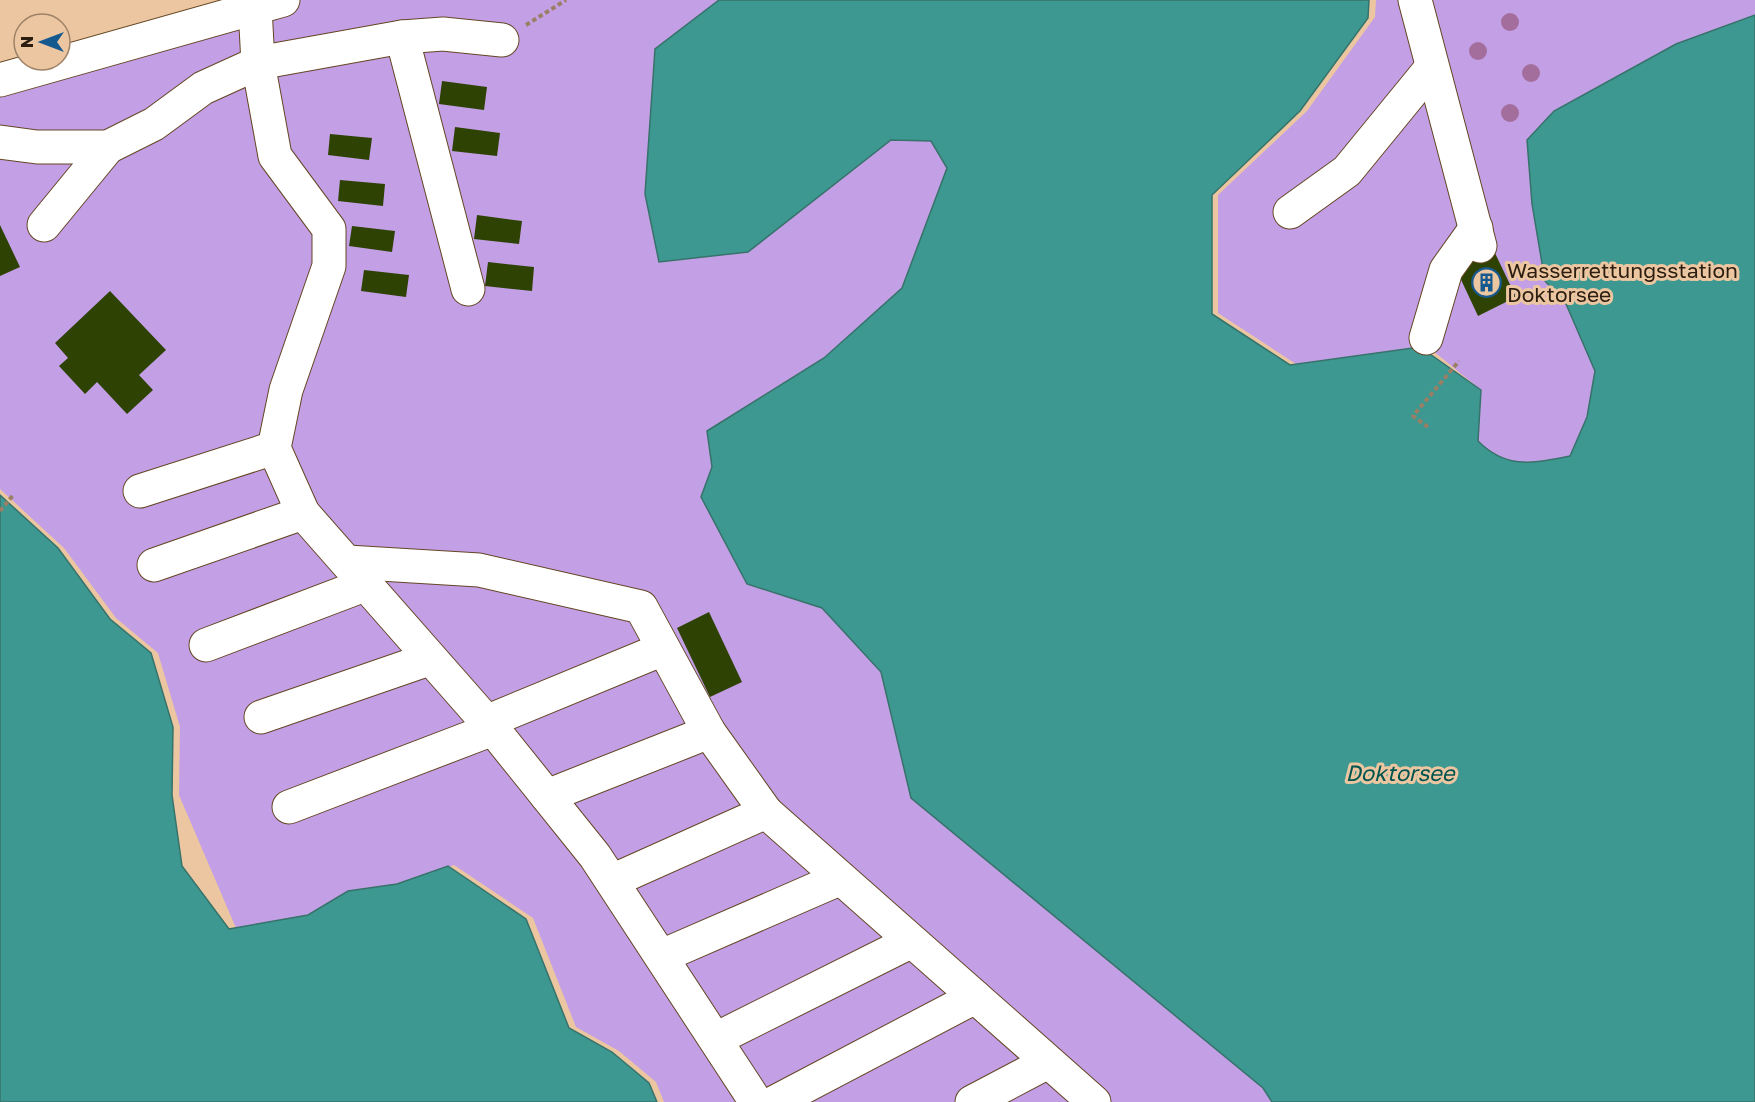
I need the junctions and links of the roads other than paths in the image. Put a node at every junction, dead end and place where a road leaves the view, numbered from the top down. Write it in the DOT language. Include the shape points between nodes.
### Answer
graph roads {
  1 [pos="1415,0"];
  2 [pos="269,4"];
  3 [pos="402,37"];
  4 [pos="502,40"];
  5 [pos="258,63"];
  6 [pos="1432,67"];
  7 [pos="0,80"];
  8 [pos="0,142"];
  9 [pos="108,147"];
  10 [pos="1290,212"];
  11 [pos="44,225"];
  12 [pos="468,289"];
  13 [pos="1426,338"];
  14 [pos="274,448"];
  15 [pos="140,491"];
  16 [pos="303,513"];
  17 [pos="154,565"];
  18 [pos="357,573"];
  19 [pos="206,645"];
  20 [pos="663,649"];
  21 [pos="429,659"];
  22 [pos="261,717"];
  23 [pos="490,725"];
  24 [pos="709,732"];
  25 [pos="547,796"];
  26 [pos="289,807"];
  27 [pos="766,812"];
  28 [pos="839,879"];
  29 [pos="612,881"];
  30 [pos="910,942"];
  31 [pos="662,956"];
  32 [pos="975,997"];
  33 [pos="716,1039"];
  34 [pos="1048,1062"];
  35 [pos="756,1102"];
  36 [pos="775,1102"];
  37 [pos="972,1102"];
  38 [pos="1094,1102"];
  1 -- 6 [label="lane"];
  2 -- 5 [label="lane"];
  2 -- 7 [label="lane"];
  3 -- 4 [label="lane" via="443,34"];
  3 -- 5 [label="lane"];
  3 -- 12 [label="lane"];
  5 -- 9 [label="lane" via="202,88 154,124"];
  5 -- 14 [label="lane" via="275,156 329,229 329,266 286,390"];
  6 -- 10 [label="lane" via="1347,171"];
  6 -- 13 [label="lane" via="1478,237 1446,270"];
  8 -- 9 [label="lane" via="37,147"];
  9 -- 11 [label="lane"];
  14 -- 15 [label="lane"];
  14 -- 16 [label="lane"];
  16 -- 17 [label="lane"];
  16 -- 18 [label="lane"];
  18 -- 19 [label="lane"];
  18 -- 20 [label="lane" via="478,570 641,607"];
  18 -- 21 [label="lane"];
  20 -- 23 [label="lane"];
  20 -- 24 [label="lane"];
  21 -- 22 [label="lane"];
  21 -- 23 [label="lane"];
  23 -- 25 [label="lane"];
  23 -- 26 [label="lane"];
  24 -- 25 [label="lane"];
  24 -- 27 [label="lane"];
  25 -- 29 [label="lane"];
  27 -- 28 [label="lane"];
  27 -- 29 [label="lane"];
  28 -- 30 [label="lane"];
  28 -- 31 [label="lane"];
  29 -- 31 [label="lane"];
  30 -- 32 [label="lane"];
  30 -- 33 [label="lane"];
  31 -- 33 [label="lane"];
  32 -- 34 [label="lane"];
  32 -- 36 [label="lane"];
  33 -- 35 [label="lane"];
  34 -- 37 [label="lane"];
  34 -- 38 [label="lane"];
}
